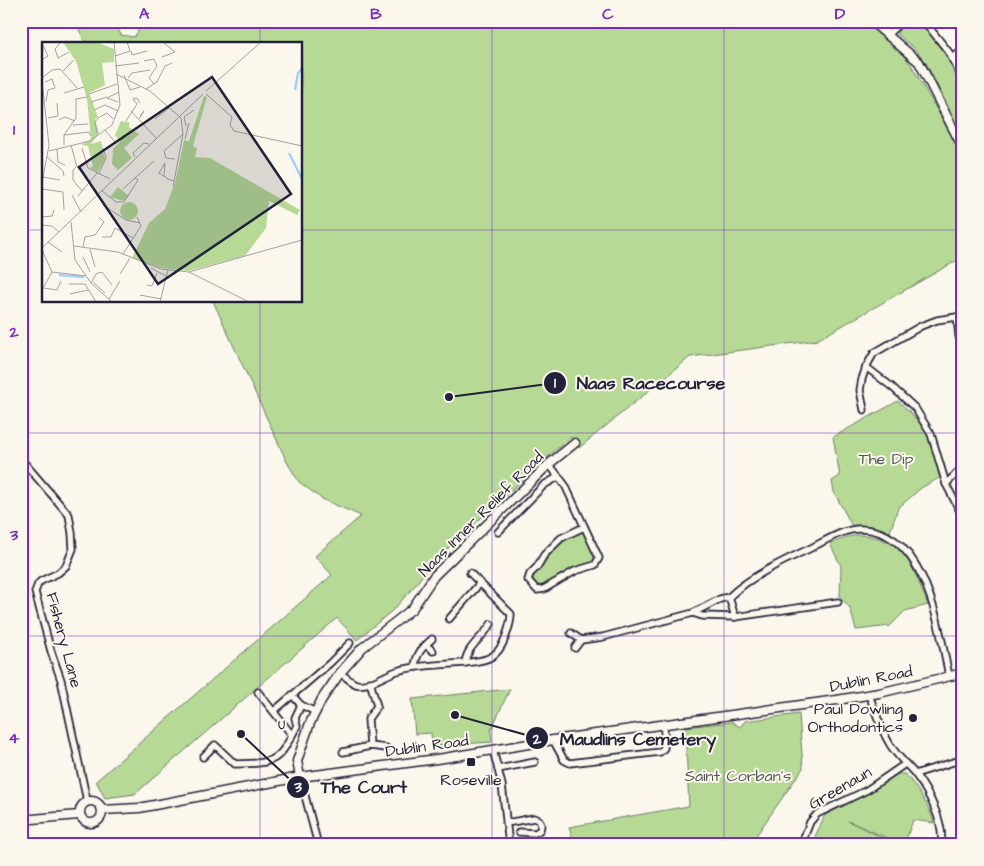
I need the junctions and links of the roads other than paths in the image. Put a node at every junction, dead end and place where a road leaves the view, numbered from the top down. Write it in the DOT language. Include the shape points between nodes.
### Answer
graph roads {
  1 [pos="871,21"];
  2 [pos="902,21"];
  3 [pos="924,21"];
  4 [pos="887,35"];
  5 [pos="963,50"];
  6 [pos="952,58"];
  7 [pos="963,80"];
  8 [pos="963,148"];
  9 [pos="960,316"];
  10 [pos="963,344"];
  11 [pos="866,367"];
  12 [pos="864,410"];
  13 [pos="575,443"];
  14 [pos="21,459"];
  15 [pos="549,464"];
  16 [pos="963,467"];
  17 [pos="558,477"];
  18 [pos="946,484"];
  19 [pos="963,517"];
  20 [pos="584,527"];
  21 [pos="498,532"];
  22 [pos="470,573"];
  23 [pos="480,584"];
  24 [pos="730,597"];
  25 [pos="838,602"];
  26 [pos="459,608"];
  27 [pos="465,612"];
  28 [pos="692,613"];
  29 [pos="735,617"];
  30 [pos="449,620"];
  31 [pos="491,624"];
  32 [pos="571,633"];
  33 [pos="432,639"];
  34 [pos="581,640"];
  35 [pos="346,644"];
  36 [pos="426,645"];
  37 [pos="575,648"];
  38 [pos="433,651"];
  39 [pos="465,664"];
  40 [pos="415,667"];
  41 [pos="340,672"];
  42 [pos="963,673"];
  43 [pos="949,676"];
  44 [pos="370,682"];
  45 [pos="258,692"];
  46 [pos="292,695"];
  47 [pos="869,695"];
  48 [pos="301,705"];
  49 [pos="274,711"];
  50 [pos="316,712"];
  51 [pos="664,725"];
  52 [pos="292,735"];
  53 [pos="553,740"];
  54 [pos="370,746"];
  55 [pos="386,748"];
  56 [pos="493,750"];
  57 [pos="343,752"];
  58 [pos="203,757"];
  59 [pos="963,759"];
  60 [pos="535,762"];
  61 [pos="905,764"];
  62 [pos="498,769"];
  63 [pos="915,774"];
  64 [pos="300,777"];
  65 [pos="87,801"];
  66 [pos="102,810"];
  67 [pos="79,815"];
  68 [pos="21,820"];
  69 [pos="506,823"];
  70 [pos="519,832"];
  71 [pos="318,845"];
  72 [pos="382,845"];
  73 [pos="408,845"];
  74 [pos="509,845"];
  75 [pos="801,845"];
  76 [pos="941,845"];
  1 -- 4 [label="main road"];
  2 -- 4 [label="street"];
  3 -- 6 [label="street"];
  4 -- 8 [label="main road" via="919,62"];
  5 -- 6 [label="street"];
  6 -- 7 [label="street"];
  9 -- 10 [label="street" via="959,337"];
  9 -- 11 [label="street" via="921,326 874,353"];
  11 -- 12 [label="street" via="860,390"];
  11 -- 18 [label="street" via="915,408 931,434"];
  13 -- 15 [label="main road, Naas Inner Relief Road"];
  14 -- 65 [label="street, Fishery Lane" via="69,515 73,549 70,558 66,566 41,581 35,592 62,680"];
  15 -- 17 [label="street"];
  15 -- 41 [label="main road, Naas Inner Relief Road" via="434,576 412,609 362,648"];
  16 -- 18 [label="street"];
  17 -- 20 [label="street"];
  17 -- 21 [label="street" via="544,485"];
  18 -- 19 [label="street"];
  20 -- 20 [label="street" via="599,558 598,563 537,590 528,580 544,555 561,538"];
  22 -- 23 [label="street"];
  23 -- 26 [label="street"];
  23 -- 39 [label="street" via="511,614 511,624 497,652"];
  24 -- 28 [label="street" via="720,598"];
  24 -- 29 [label="street"];
  24 -- 43 [label="street" via="740,586 840,534 859,529 877,532 895,540 914,559 936,611"];
  25 -- 29 [label="street"];
  26 -- 27 [label="street"];
  26 -- 30 [label="street"];
  28 -- 29 [label="street"];
  28 -- 34 [label="street"];
  31 -- 39 [label="street" via="489,633 467,653"];
  32 -- 34 [label="street"];
  33 -- 36 [label="street"];
  34 -- 37 [label="street"];
  35 -- 46 [label="street" via="330,663"];
  36 -- 38 [label="street"];
  36 -- 40 [label="street" via="419,651"];
  39 -- 40 [label="street"];
  40 -- 44 [label="street"];
  41 -- 44 [label="street" via="355,684"];
  41 -- 50 [label="main road, Naas Inner Relief Road"];
  42 -- 43 [label="main road, Dublin Road"];
  43 -- 47 [label="main road, Dublin Road"];
  44 -- 54 [label="street" via="377,706 368,719"];
  45 -- 49 [label="street"];
  46 -- 48 [label="street"];
  46 -- 49 [label="street"];
  47 -- 51 [label="main road, Dublin Road"];
  47 -- 61 [label="street" via="888,741"];
  48 -- 50 [label="street"];
  48 -- 52 [label="street, c"];
  49 -- 52 [label="street"];
  50 -- 64 [label="main road, Naas Inner Relief Road" via="297,761"];
  51 -- 53 [label="main road, Dublin Road"];
  51 -- 53 [label="street" via="664,748 660,752 570,763 564,760"];
  52 -- 58 [label="street, c" via="284,751 274,759 260,763 235,764 215,745"];
  53 -- 56 [label="main road, Dublin Road"];
  54 -- 55 [label="street"];
  54 -- 57 [label="street"];
  56 -- 62 [label="street"];
  56 -- 64 [label="main road, Dublin Road"];
  59 -- 63 [label="street"];
  60 -- 62 [label="street"];
  61 -- 63 [label="street"];
  61 -- 75 [label="street, Greenaun" via="867,790 817,814 810,822"];
  62 -- 69 [label="street"];
  63 -- 76 [label="street" via="937,813"];
  64 -- 66 [label="main road, Dublin Road" via="139,808"];
  64 -- 71 [label="street"];
  65 -- 66 [label="main road" via="98,803"];
  65 -- 67 [label="main road" via="80,807"];
  66 -- 67 [label="main road" via="100,818 93,823 84,821"];
  67 -- 68 [label="main road"];
  69 -- 70 [label="street" via="539,820 540,830 535,833"];
  69 -- 74 [label="street"];
  72 -- 73 [label="street"];
}
